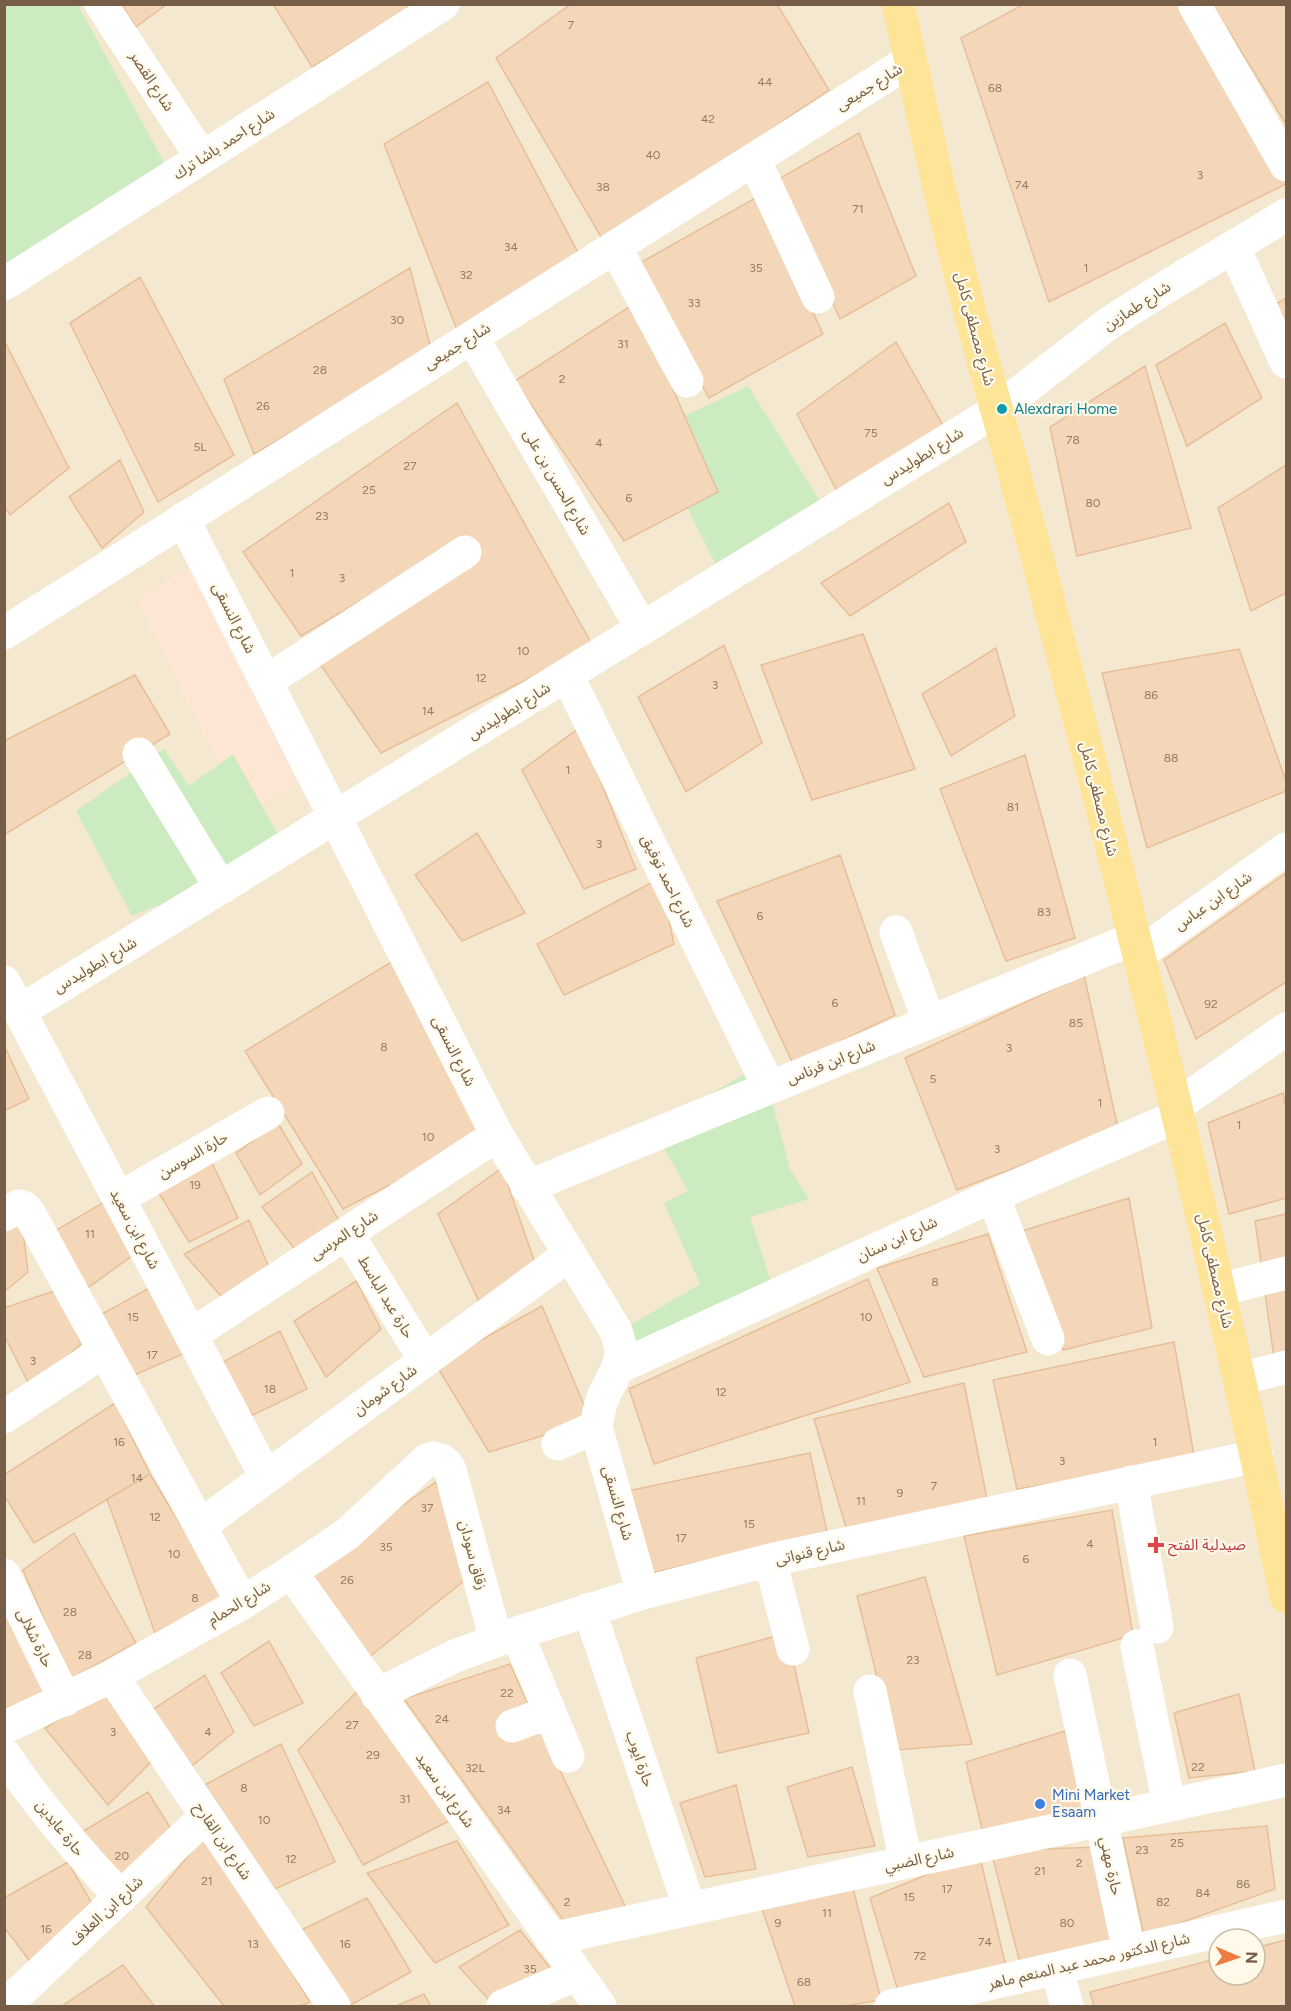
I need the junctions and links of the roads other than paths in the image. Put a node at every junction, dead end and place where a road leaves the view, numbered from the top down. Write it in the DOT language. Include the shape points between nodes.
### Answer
graph roads {
  1 [pos="101,4"];
  2 [pos="443,4"];
  3 [pos="898,4"];
  4 [pos="1194,4"];
  5 [pos="911,60"];
  6 [pos="202,158"];
  7 [pos="754,159"];
  8 [pos="1287,165"];
  9 [pos="1287,215"];
  10 [pos="615,247"];
  11 [pos="1234,248"];
  12 [pos="4,284"];
  13 [pos="818,297"];
  14 [pos="472,337"];
  15 [pos="1287,362"];
  16 [pos="687,381"];
  17 [pos="997,410"];
  18 [pos="183,519"];
  19 [pos="465,552"];
  20 [pos="642,628"];
  21 [pos="4,633"];
  22 [pos="567,675"];
  23 [pos="267,681"];
  24 [pos="139,754"];
  25 [pos="336,817"];
  26 [pos="1287,849"];
  27 [pos="221,888"];
  28 [pos="896,932"];
  29 [pos="1137,946"];
  30 [pos="4,982"];
  31 [pos="20,1011"];
  32 [pos="929,1022"];
  33 [pos="1287,1029"];
  34 [pos="769,1088"];
  35 [pos="1176,1111"];
  36 [pos="268,1113"];
  37 [pos="497,1135"];
  38 [pos="527,1187"];
  39 [pos="993,1196"];
  40 [pos="119,1198"];
  41 [pos="17,1214"];
  42 [pos="348,1233"];
  43 [pos="570,1254"];
  44 [pos="1287,1274"];
  45 [pos="1219,1290"];
  46 [pos="191,1335"];
  47 [pos="1048,1339"];
  48 [pos="104,1351"];
  49 [pos="425,1360"];
  50 [pos="619,1367"];
  51 [pos="1287,1367"];
  52 [pos="1241,1379"];
  53 [pos="4,1417"];
  54 [pos="596,1426"];
  55 [pos="558,1444"];
  56 [pos="1257,1456"];
  57 [pos="450,1470"];
  58 [pos="266,1477"];
  59 [pos="1131,1482"];
  60 [pos="200,1526"];
  61 [pos="770,1560"];
  62 [pos="291,1572"];
  63 [pos="4,1575"];
  64 [pos="643,1593"];
  65 [pos="1287,1597"];
  66 [pos="242,1603"];
  67 [pos="589,1610"];
  68 [pos="506,1637"];
  69 [pos="793,1649"];
  70 [pos="1070,1675"];
  71 [pos="112,1676"];
  72 [pos="870,1691"];
  73 [pos="377,1695"];
  74 [pos="65,1700"];
  75 [pos="550,1712"];
  76 [pos="512,1726"];
  77 [pos="4,1728"];
  78 [pos="4,1754"];
  79 [pos="568,1756"];
  80 [pos="1287,1780"];
  81 [pos="1169,1805"];
  82 [pos="206,1816"];
  83 [pos="1101,1820"];
  84 [pos="906,1862"];
  85 [pos="122,1897"];
  86 [pos="690,1909"];
  87 [pos="1287,1916"];
  88 [pos="552,1939"];
  89 [pos="1129,1952"];
  90 [pos="1057,1969"];
  91 [pos="577,1974"];
  92 [pos="330,2005"];
  93 [pos="5,2007"];
  94 [pos="503,2007"];
  95 [pos="600,2007"];
  96 [pos="891,2007"];
  97 [pos="1066,2007"];
  1 -- 6 [label="street, شارع القصر"];
  2 -- 6 [label="street, شارع احمد باشا ترك"];
  3 -- 5 [label="main road, شارع مصطفى كامل"];
  4 -- 8 [label="street"];
  5 -- 7 [label="street, شارع جميعى"];
  5 -- 17 [label="main road, شارع مصطفى كامل" via="952,243"];
  6 -- 12 [label="street, شارع احمد باشا ترك"];
  7 -- 10 [label="street, شارع جميعى"];
  7 -- 13 [label="street"];
  9 -- 11 [label="street, شارع طمازين"];
  10 -- 14 [label="street, شارع جميعى"];
  10 -- 16 [label="street"];
  11 -- 15 [label="street"];
  11 -- 17 [label="street, شارع طمازين" via="1109,323"];
  14 -- 18 [label="street, شارع جميعى"];
  14 -- 20 [label="street, شارع الحسن بن على"];
  17 -- 20 [label="street, شارع ابطوليدس"];
  17 -- 29 [label="main road, شارع مصطفى كامل"];
  18 -- 21 [label="street, شارع جميعى"];
  18 -- 23 [label="street, شارع النسقى"];
  19 -- 23 [label="street"];
  20 -- 22 [label="street, شارع ابطوليدس"];
  22 -- 25 [label="street, شارع ابطوليدس"];
  22 -- 34 [label="street, شارع احمد توفيق"];
  23 -- 25 [label="street, شارع النسقى"];
  24 -- 27 [label="street"];
  25 -- 27 [label="street, شارع ابطوليدس"];
  25 -- 37 [label="street, شارع النسقى"];
  26 -- 29 [label="street, شارع ابن عباس"];
  27 -- 31 [label="street, شارع ابطوليدس"];
  28 -- 32 [label="street"];
  29 -- 32 [label="street, شارع ابن فرناس"];
  29 -- 35 [label="main road, شارع مصطفى كامل"];
  30 -- 31 [label="street, شارع ابن سعيد"];
  31 -- 40 [label="street, شارع ابن سعيد"];
  32 -- 34 [label="street, شارع ابن فرناس"];
  33 -- 35 [label="street, شارع ابن سنان"];
  34 -- 38 [label="street, شارع ابن فرناس"];
  35 -- 39 [label="street, شارع ابن سنان"];
  35 -- 45 [label="main road, شارع مصطفى كامل"];
  36 -- 40 [label="street, حارة السوسن"];
  37 -- 38 [label="street, شارع النسقى"];
  37 -- 42 [label="street, شارع المرسى"];
  38 -- 43 [label="street, شارع النسقى"];
  39 -- 47 [label="street"];
  39 -- 50 [label="street, شارع ابن سنان"];
  40 -- 46 [label="street, شارع ابن سعيد"];
  41 -- 48 [label="street"];
  42 -- 46 [label="street, شارع المرسى"];
  42 -- 49 [label="street, حارة عبد الباسط"];
  43 -- 49 [label="street, شارع شومان"];
  43 -- 50 [label="street, شارع النسقى" via="615,1329 620,1347"];
  44 -- 45 [label="street"];
  45 -- 52 [label="main road, شارع مصطفى كامل"];
  46 -- 58 [label="street, شارع ابن سعيد"];
  48 -- 53 [label="street"];
  48 -- 60 [label="street"];
  49 -- 58 [label="street, شارع شومان"];
  50 -- 54 [label="street, شارع النسقى" via="603,1399"];
  51 -- 52 [label="street"];
  52 -- 56 [label="main road, شارع مصطفى كامل"];
  54 -- 55 [label="street"];
  54 -- 64 [label="street, شارع النسقى"];
  56 -- 59 [label="street, شارع قنواتى"];
  56 -- 65 [label="main road, شارع مصطفى كامل"];
  57 -- 62 [label="street, شارع الحمام" via="441,1460 427,1460 347,1534"];
  57 -- 68 [label="street, زقاق سودان"];
  58 -- 60 [label="street, شارع شومان"];
  59 -- 61 [label="street, شارع قنواتى"];
  59 -- 81 [label="street"];
  60 -- 66 [label="street"];
  61 -- 64 [label="street, شارع قنواتى"];
  61 -- 69 [label="street"];
  62 -- 66 [label="street, شارع الحمام"];
  62 -- 73 [label="street, شارع ابن سعيد"];
  63 -- 74 [label="street, حارة شلالى"];
  64 -- 67 [label="street, شارع قنواتى"];
  66 -- 71 [label="street, شارع الحمام"];
  67 -- 68 [label="street, شارع قنواتى"];
  67 -- 86 [label="street, حارة ايوب"];
  68 -- 73 [label="street, شارع قنواتى" via="455,1656"];
  68 -- 75 [label="street, زقاق سودان"];
  70 -- 83 [label="street, حارة مهني"];
  71 -- 74 [label="street, شارع الحمام"];
  71 -- 82 [label="street, شارع ابن القارح"];
  72 -- 84 [label="street"];
  73 -- 88 [label="street, شارع ابن سعيد"];
  74 -- 77 [label="street, شارع الحمام"];
  75 -- 76 [label="street"];
  75 -- 79 [label="street, زقاق سودان"];
  78 -- 85 [label="street, حارة عابدين" via="64,1836"];
  80 -- 81 [label="street, شارع الضبي"];
  81 -- 83 [label="street, شارع الضبي"];
  82 -- 85 [label="street, شارع ابن العلاف"];
  82 -- 92 [label="street, شارع ابن القارح"];
  83 -- 84 [label="street, شارع الضبي"];
  83 -- 89 [label="street, حارة مهني"];
  84 -- 86 [label="street, شارع الضبي"];
  85 -- 93 [label="street, شارع ابن العلاف"];
  86 -- 88 [label="street, شارع الضبي"];
  87 -- 89 [label="street, شارع الدكتور محمد عبد المنعم ماهر"];
  88 -- 91 [label="street, شارع ابن سعيد"];
  89 -- 90 [label="street, شارع الدكتور محمد عبد المنعم ماهر"];
  90 -- 96 [label="street, شارع الدكتور محمد عبد المنعم ماهر"];
  90 -- 97 [label="street"];
  91 -- 94 [label="street"];
  91 -- 95 [label="street, شارع ابن سعيد"];
}
